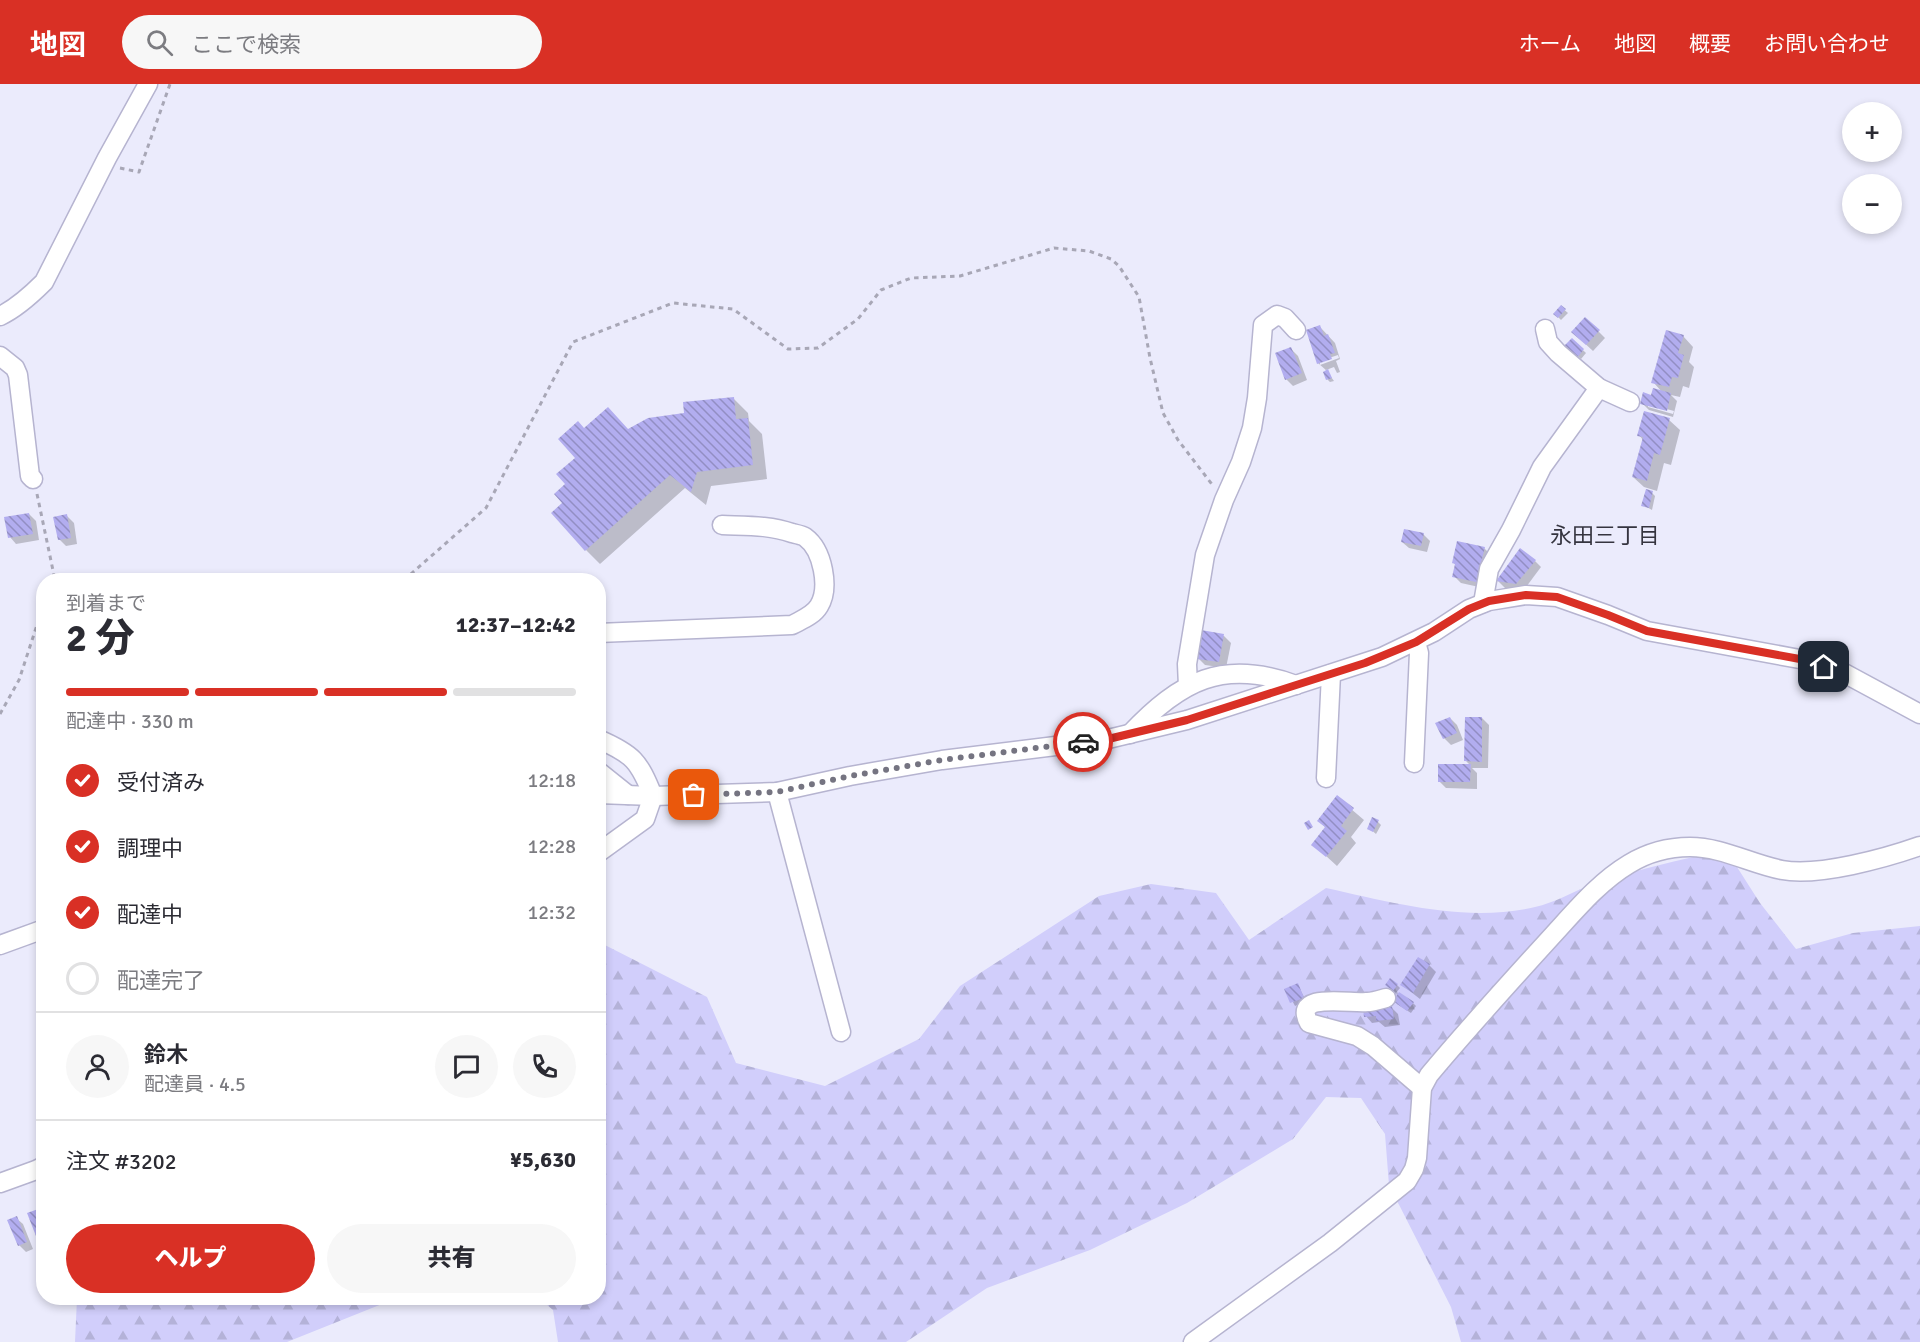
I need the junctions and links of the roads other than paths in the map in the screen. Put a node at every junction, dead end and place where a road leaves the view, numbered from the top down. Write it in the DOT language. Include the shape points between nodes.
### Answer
graph roads {
  1 [pos="148,84"];
  2 [pos="0,316"];
  3 [pos="1545,329"];
  4 [pos="1296,330"];
  5 [pos="0,356"];
  6 [pos="1599,388"];
  7 [pos="1630,402"];
  8 [pos="33,479"];
  9 [pos="722,525"];
  10 [pos="1483,603"];
  11 [pos="606,633"];
  12 [pos="1416,642"];
  13 [pos="1331,674"];
  14 [pos="1296,685"];
  15 [pos="1188,686"];
  16 [pos="1920,714"];
  17 [pos="1130,734"];
  18 [pos="606,742"];
  19 [pos="1414,763"];
  20 [pos="606,777"];
  21 [pos="1326,778"];
  22 [pos="777,792"];
  23 [pos="606,794"];
  24 [pos="628,795"];
  25 [pos="652,796"];
  26 [pos="1920,846"];
  27 [pos="606,848"];
  28 [pos="36,932"];
  29 [pos="0,945"];
  30 [pos="1386,998"];
  31 [pos="841,1032"];
  32 [pos="1422,1088"];
  33 [pos="36,1170"];
  34 [pos="0,1182"];
  35 [pos="1192,1342"];
  1 -- 2 [label="street" via="44,282"];
  3 -- 6 [label="street" via="1548,342 1558,353"];
  4 -- 15 [label="street" via="1277,315 1263,324 1252,428 1205,555 1187,664"];
  5 -- 8 [label="street" via="18,375"];
  6 -- 7 [label="street"];
  6 -- 10 [label="street" via="1542,467 1489,569"];
  9 -- 11 [label="street" via="764,526 805,537 818,552 824,570 819,606 792,625"];
  10 -- 12 [label="street"];
  10 -- 16 [label="street" via="1526,595 1557,597 1647,631 1805,660 1844,673"];
  12 -- 13 [label="street"];
  12 -- 19 [label="street" via="1419,653"];
  13 -- 14 [label="street"];
  13 -- 21 [label="street"];
  14 -- 15 [label="street" via="1244,672"];
  14 -- 17 [label="street"];
  15 -- 17 [label="street" via="1154,709"];
  17 -- 22 [label="street" via="942,760"];
  18 -- 25 [label="street" via="634,759"];
  20 -- 24 [label="street"];
  22 -- 25 [label="street"];
  22 -- 31 [label="street"];
  23 -- 24 [label="street"];
  24 -- 25 [label="street"];
  25 -- 27 [label="street" via="645,819"];
  26 -- 32 [label="street" via="1809,871 1783,870 1690,847 1643,856 1586,899 1454,1044"];
  28 -- 29 [label="street"];
  30 -- 32 [label="street" via="1366,1002 1321,1001 1309,1005 1304,1013 1309,1023 1357,1036 1373,1046"];
  32 -- 35 [label="street" via="1417,1158 1407,1181 1330,1243"];
  33 -- 34 [label="street"];
}
